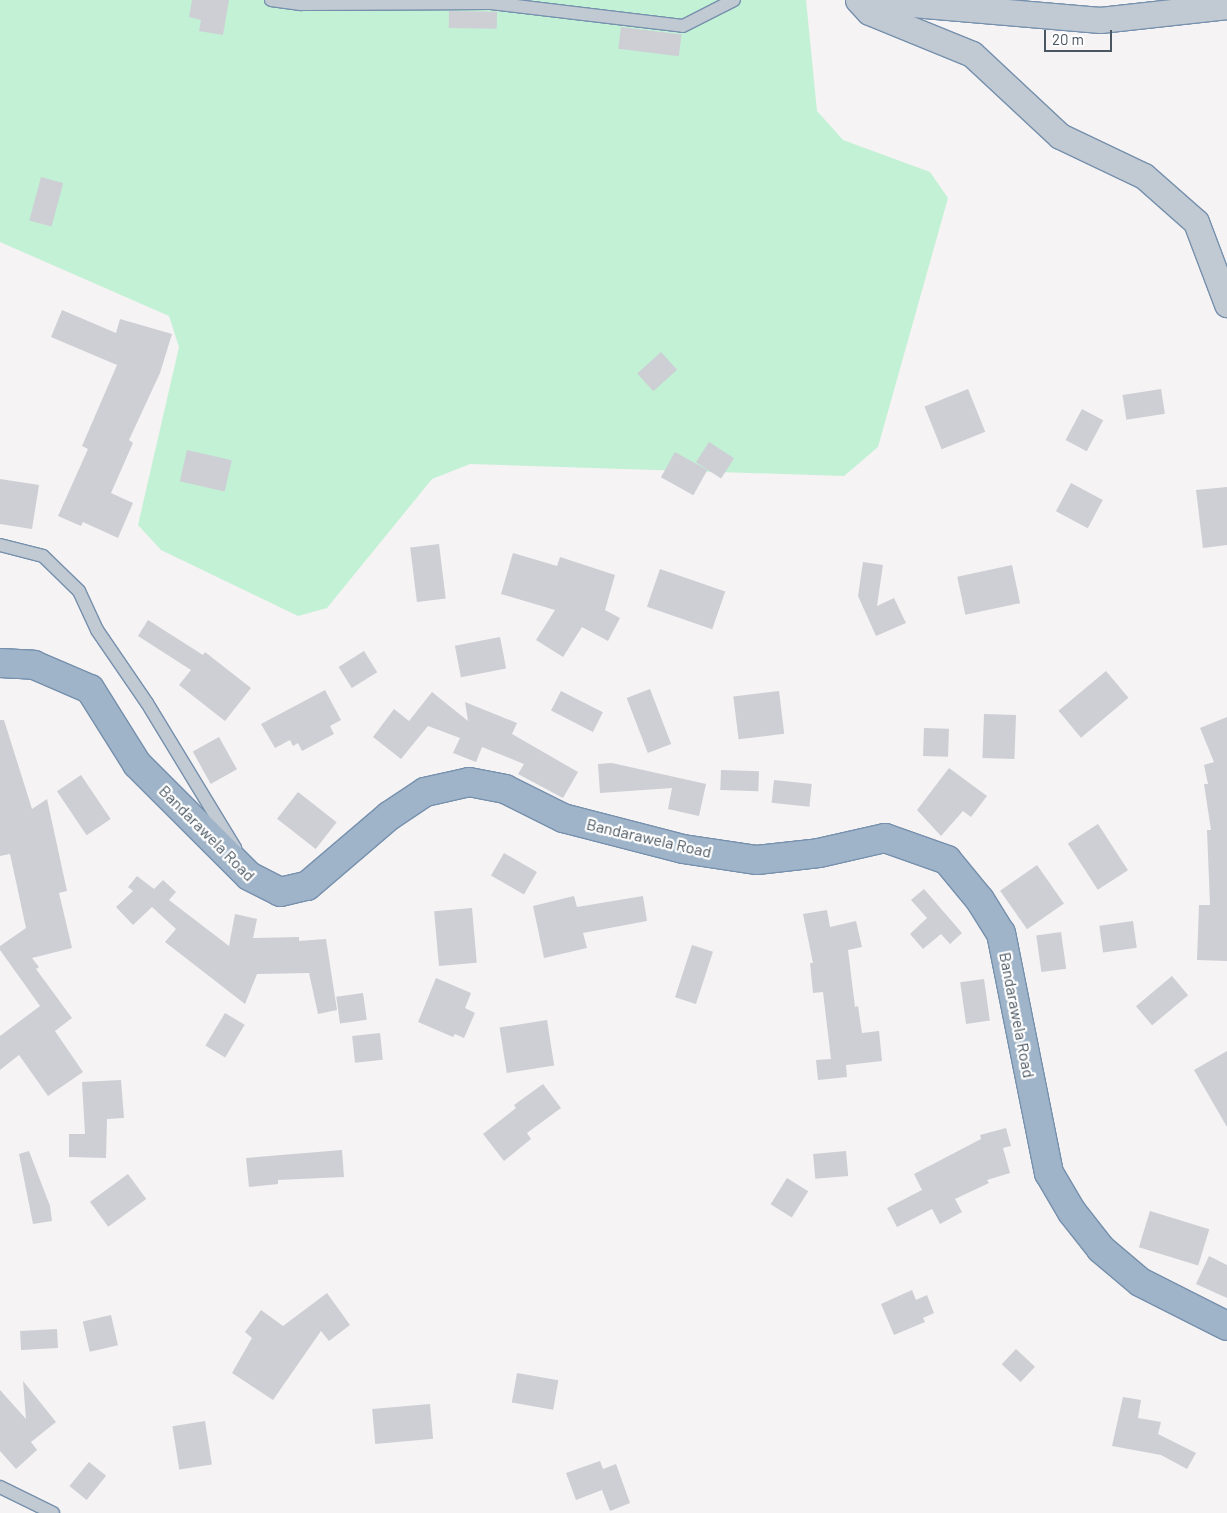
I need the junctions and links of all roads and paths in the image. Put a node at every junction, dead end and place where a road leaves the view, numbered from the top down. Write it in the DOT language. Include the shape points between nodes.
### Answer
graph roads {
  1 [pos="271,0"];
  2 [pos="734,0"];
  3 [pos="858,0"];
  4 [pos="866,0"];
  5 [pos="1227,6"];
  6 [pos="1227,304"];
  7 [pos="0,546"];
  8 [pos="0,663"];
  9 [pos="250,874"];
  10 [pos="1227,1326"];
  11 [pos="0,1487"];
  12 [pos="53,1513"];
  1 -- 2 [label="lane" via="301,4 492,2 683,26"];
  3 -- 6 [label="street" via="868,12 972,54 1060,136 1144,176 1196,222"];
  4 -- 5 [label="street" via="1100,20"];
  7 -- 9 [label="lane" via="43,556 79,591 97,630 147,703"];
  8 -- 9 [label="highway, Bandarawela Road" via="34,665 90,689 137,764"];
  9 -- 10 [label="highway, Bandarawela Road" via="256,882 280,892 307,886 389,816 426,792 469,782 505,789 563,818 683,849 757,860 820,853 885,838 947,860 980,900 1000,933 1049,1173 1072,1212 1101,1249 1140,1282"];
  11 -- 12 [label="lane"];
}
